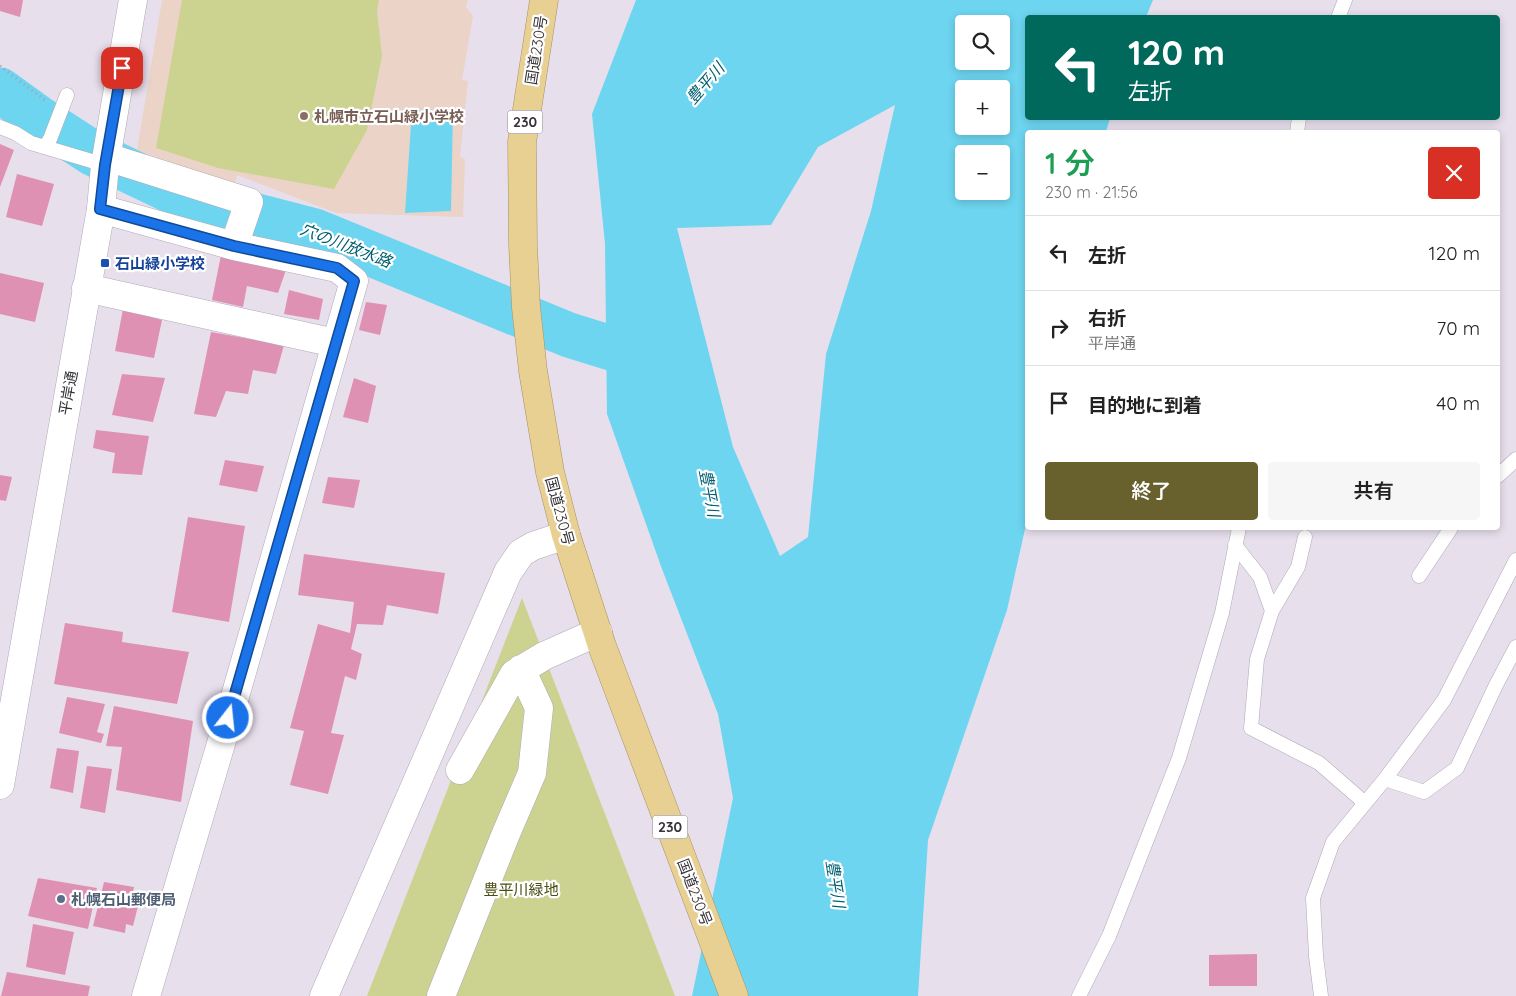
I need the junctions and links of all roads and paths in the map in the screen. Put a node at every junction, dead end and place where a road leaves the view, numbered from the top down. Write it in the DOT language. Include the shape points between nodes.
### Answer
graph roads {
  1 [pos="133,0"];
  2 [pos="544,0"];
  3 [pos="1345,0"];
  4 [pos="1339,15"];
  5 [pos="0,66"];
  6 [pos="67,95"];
  7 [pos="60,112"];
  8 [pos="0,127"];
  9 [pos="47,143"];
  10 [pos="108,152"];
  11 [pos="102,202"];
  12 [pos="234,246"];
  13 [pos="86,288"];
  14 [pos="335,343"];
  15 [pos="1516,459"];
  16 [pos="1500,474"];
  17 [pos="1239,530"];
  18 [pos="1450,530"];
  19 [pos="566,535"];
  20 [pos="1305,537"];
  21 [pos="1235,545"];
  22 [pos="1516,560"];
  23 [pos="1418,576"];
  24 [pos="1272,611"];
  25 [pos="598,632"];
  26 [pos="1516,647"];
  27 [pos="521,670"];
  28 [pos="460,770"];
  29 [pos="1385,779"];
  30 [pos="0,785"];
  31 [pos="1365,803"];
  32 [pos="146,996"];
  33 [pos="324,996"];
  34 [pos="441,996"];
  35 [pos="734,996"];
  36 [pos="1079,996"];
  37 [pos="1321,996"];
  1 -- 10 [label="street, 平岸通"];
  2 -- 19 [label="highway, 国道230号 / 230" via="522,142 523,245 533,371 550,472"];
  3 -- 4 [label="lane"];
  5 -- 7 [label="path"];
  6 -- 7 [label="lane"];
  7 -- 9 [label="lane"];
  8 -- 9 [label="lane" via="31,142"];
  9 -- 10 [label="lane"];
  10 -- 11 [label="street, 平岸通"];
  10 -- 12 [label="street" via="248,202"];
  11 -- 12 [label="street"];
  11 -- 13 [label="street, 平岸通"];
  12 -- 14 [label="street" via="337,268 354,281"];
  13 -- 14 [label="street"];
  13 -- 30 [label="street, 平岸通"];
  14 -- 32 [label="street"];
  15 -- 16 [label="lane"];
  17 -- 21 [label="lane"];
  18 -- 23 [label="lane"];
  19 -- 25 [label="highway, 国道230号 / 230"];
  19 -- 33 [label="street" via="521,553 508,572"];
  20 -- 24 [label="lane" via="1298,567"];
  21 -- 24 [label="lane" via="1260,577"];
  21 -- 36 [label="lane" via="1222,613 1179,758 1109,936"];
  22 -- 29 [label="lane" via="1444,700"];
  24 -- 31 [label="lane" via="1257,659 1250,728 1319,763"];
  25 -- 27 [label="street"];
  25 -- 35 [label="highway, 国道230号 / 230"];
  26 -- 29 [label="lane" via="1457,768 1424,792"];
  27 -- 28 [label="street" via="514,674"];
  27 -- 34 [label="street" via="539,708 532,774"];
  29 -- 31 [label="lane"];
  31 -- 37 [label="lane" via="1332,842 1313,898"];
}
